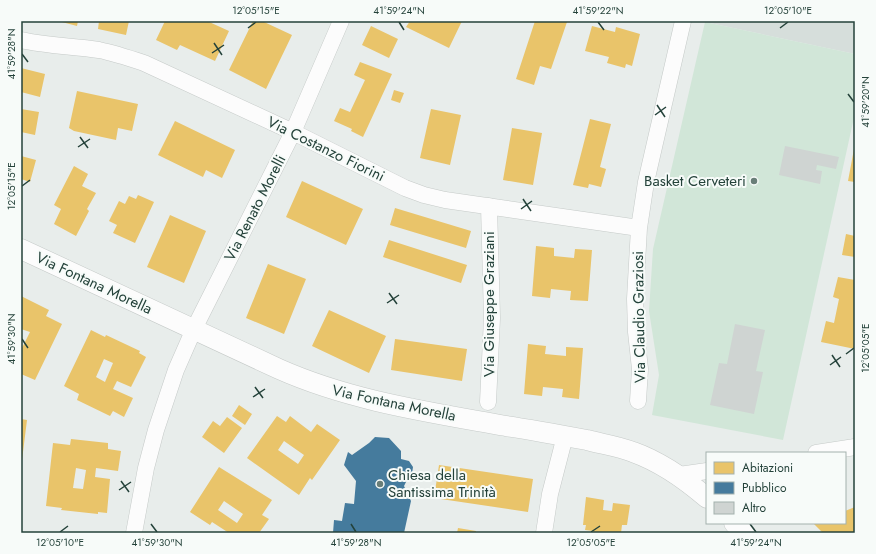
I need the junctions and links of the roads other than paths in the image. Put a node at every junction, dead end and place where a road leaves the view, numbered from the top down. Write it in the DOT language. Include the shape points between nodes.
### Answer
graph roads {
  1 [pos="341,21"];
  2 [pos="683,21"];
  3 [pos="21,40"];
  4 [pos="293,132"];
  5 [pos="489,206"];
  6 [pos="639,228"];
  7 [pos="21,249"];
  8 [pos="194,329"];
  9 [pos="638,401"];
  10 [pos="488,402"];
  11 [pos="565,436"];
  12 [pos="855,447"];
  13 [pos="822,452"];
  14 [pos="706,471"];
  15 [pos="679,475"];
  16 [pos="706,497"];
  17 [pos="735,524"];
  18 [pos="134,533"];
  19 [pos="544,533"];
  20 [pos="745,533"];
  1 -- 4 [label="street, Via Renato Morelli"];
  2 -- 6 [label="street, Via Claudio Graziosi" via="646,182"];
  3 -- 4 [label="street, Via Costanzo Fiorini" via="122,56 168,74"];
  4 -- 5 [label="street, Via Costanzo Fiorini" via="414,192 445,200"];
  4 -- 8 [label="street, Via Renato Morelli"];
  5 -- 6 [label="street, Via Costanzo Fiorini"];
  5 -- 10 [label="street, Via Giuseppe Graziani" via="492,318"];
  6 -- 9 [label="street, Via Claudio Graziosi" via="636,299 640,369"];
  7 -- 8 [label="street, Via Fontana Morella"];
  8 -- 11 [label="street, Via Fontana Morella" via="294,376 334,390 393,406"];
  8 -- 18 [label="street, Via Renato Morelli" via="160,415 146,468"];
  11 -- 15 [label="street, Via Fontana Morella" via="632,451"];
  11 -- 19 [label="street" via="550,494"];
  12 -- 13 [label="street"];
  14 -- 15 [label="street"];
  15 -- 16 [label="street, Via Fontana Morella"];
  17 -- 20 [label="street"];
}
